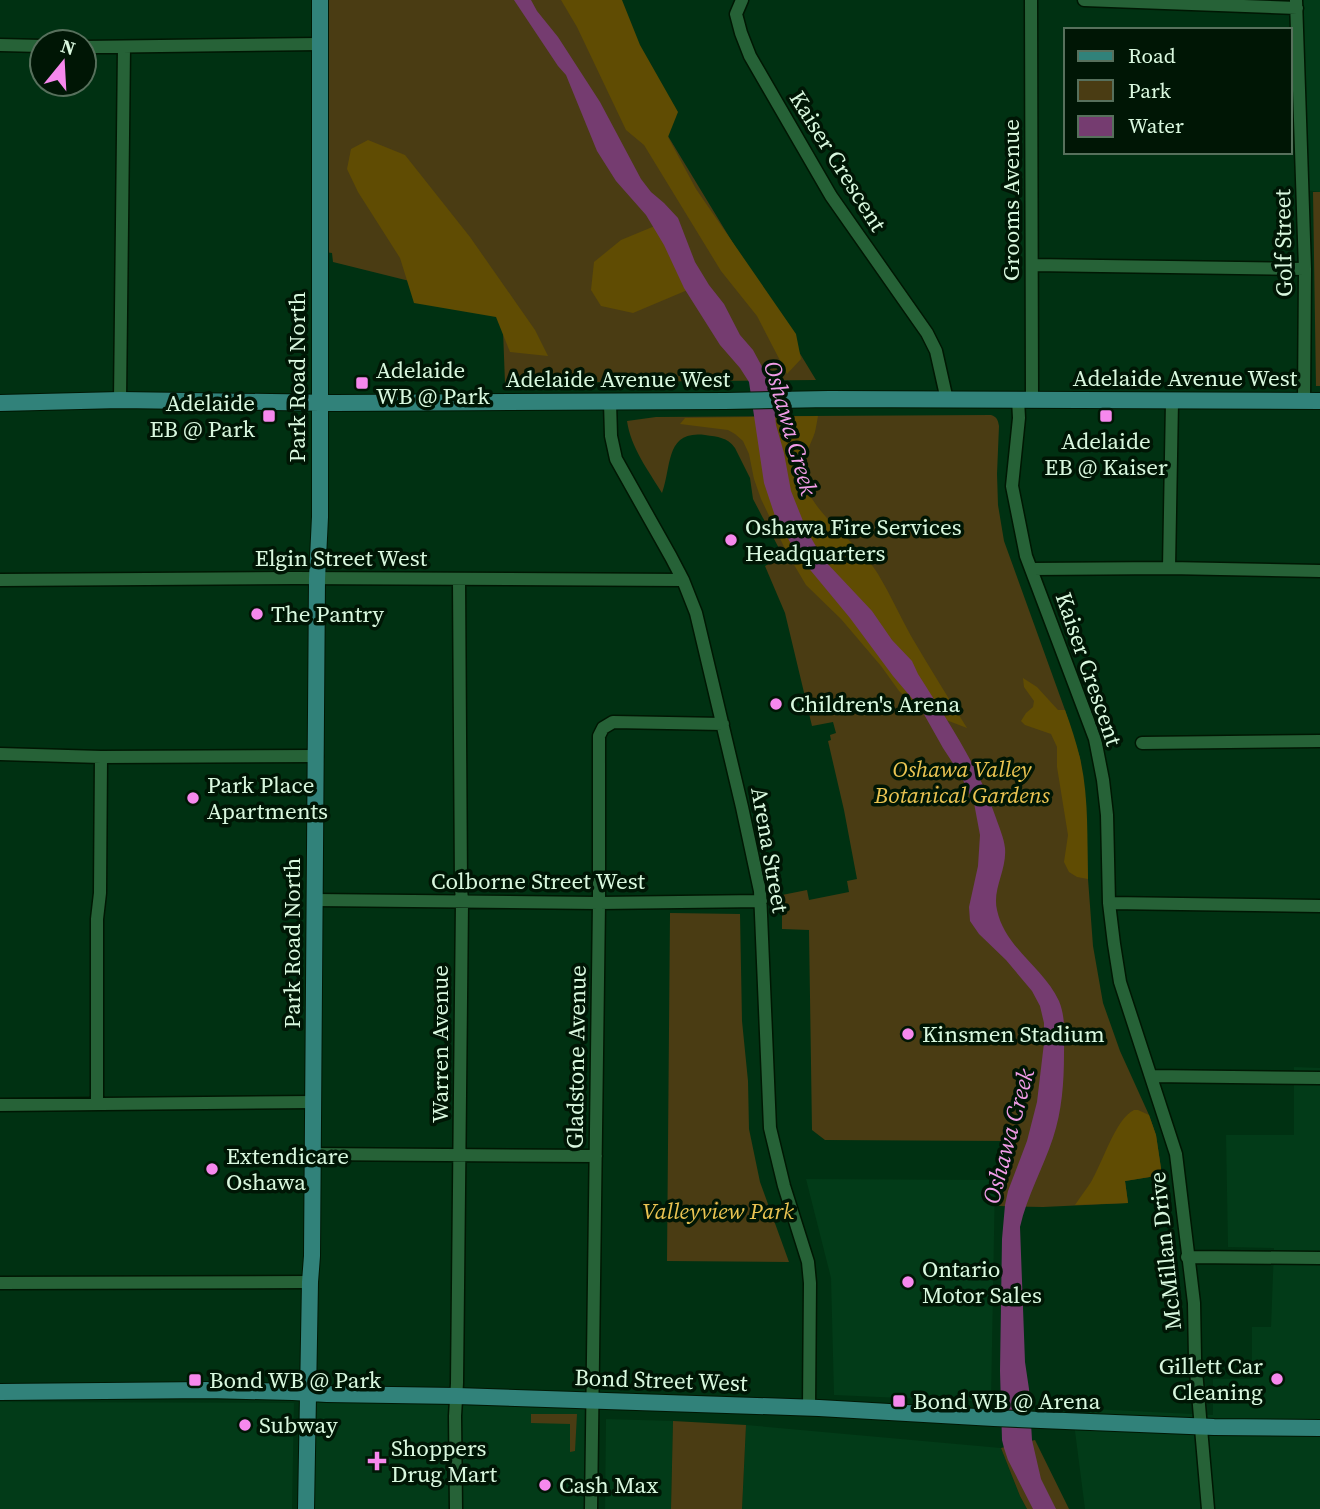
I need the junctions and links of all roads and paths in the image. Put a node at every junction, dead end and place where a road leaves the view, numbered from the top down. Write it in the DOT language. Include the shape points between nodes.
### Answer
graph roads {
  1 [pos="320,0"];
  2 [pos="742,0"];
  3 [pos="1031,0"];
  4 [pos="1084,0"];
  5 [pos="1296,4"];
  6 [pos="320,44"];
  7 [pos="0,45"];
  8 [pos="28,46"];
  9 [pos="98,47"];
  10 [pos="124,47"];
  11 [pos="1033,265"];
  12 [pos="1305,270"];
  13 [pos="1025,399"];
  14 [pos="120,400"];
  15 [pos="947,400"];
  16 [pos="1172,401"];
  17 [pos="1312,401"];
  18 [pos="320,402"];
  19 [pos="610,402"];
  20 [pos="0,403"];
  21 [pos="1169,568"];
  22 [pos="1031,569"];
  23 [pos="1320,571"];
  24 [pos="317,579"];
  25 [pos="0,580"];
  26 [pos="459,580"];
  27 [pos="683,580"];
  28 [pos="723,724"];
  29 [pos="1320,741"];
  30 [pos="1142,743"];
  31 [pos="0,754"];
  32 [pos="317,756"];
  33 [pos="101,757"];
  34 [pos="315,900"];
  35 [pos="761,901"];
  36 [pos="462,902"];
  37 [pos="599,903"];
  38 [pos="1109,903"];
  39 [pos="1320,906"];
  40 [pos="1152,1076"];
  41 [pos="1320,1078"];
  42 [pos="313,1102"];
  43 [pos="97,1104"];
  44 [pos="0,1105"];
  45 [pos="313,1154"];
  46 [pos="459,1156"];
  47 [pos="596,1156"];
  48 [pos="1187,1257"];
  49 [pos="1320,1258"];
  50 [pos="310,1282"];
  51 [pos="0,1283"];
  52 [pos="0,1392"];
  53 [pos="308,1393"];
  54 [pos="457,1396"];
  55 [pos="593,1400"];
  56 [pos="809,1408"];
  57 [pos="1201,1426"];
  58 [pos="1320,1428"];
  59 [pos="306,1509"];
  60 [pos="456,1509"];
  61 [pos="591,1509"];
  62 [pos="1208,1509"];
  1 -- 6 [label="main road, Park Road North"];
  2 -- 15 [label="street, Kaiser Crescent" via="736,14 750,56 831,197 928,332"];
  3 -- 11 [label="street, Grooms Avenue"];
  4 -- 5 [label="street"];
  5 -- 12 [label="street, Golf Street"];
  6 -- 10 [label="street"];
  6 -- 18 [label="main road, Park Road North"];
  7 -- 8 [label="street"];
  9 -- 10 [label="street"];
  10 -- 14 [label="street"];
  11 -- 12 [label="street"];
  11 -- 13 [label="street, Grooms Avenue"];
  12 -- 17 [label="street, Golf Street"];
  13 -- 15 [label="main road, Adelaide Avenue West"];
  13 -- 16 [label="main road, Adelaide Avenue West"];
  13 -- 22 [label="street, Kaiser Crescent" via="1012,486"];
  14 -- 18 [label="main road, Adelaide Avenue West"];
  14 -- 20 [label="main road, Adelaide Avenue West"];
  15 -- 19 [label="main road, Adelaide Avenue West"];
  16 -- 17 [label="main road, Adelaide Avenue West"];
  16 -- 21 [label="street"];
  18 -- 19 [label="main road, Adelaide Avenue West"];
  18 -- 24 [label="main road, Park Road North"];
  19 -- 27 [label="street, Arena Street" via="617,459"];
  21 -- 22 [label="street"];
  21 -- 23 [label="street"];
  22 -- 38 [label="street, Kaiser Crescent" via="1095,739 1107,815"];
  24 -- 25 [label="street, Elgin Street West"];
  24 -- 26 [label="street, Elgin Street West"];
  24 -- 32 [label="main road, Park Road North"];
  26 -- 27 [label="street, Elgin Street West"];
  26 -- 36 [label="street, Warren Avenue"];
  27 -- 28 [label="street, Arena Street" via="696,613"];
  28 -- 35 [label="street, Arena Street"];
  28 -- 37 [label="street, Gladstone Avenue" via="612,722 603,728 598,736"];
  29 -- 30 [label="street"];
  31 -- 33 [label="street"];
  32 -- 33 [label="street"];
  32 -- 34 [label="main road, Park Road North"];
  33 -- 43 [label="street"];
  34 -- 36 [label="street, Colborne Street West"];
  34 -- 42 [label="main road, Park Road North"];
  35 -- 37 [label="street, Colborne Street West"];
  35 -- 56 [label="street, Arena Street" via="770,1128 810,1283"];
  36 -- 37 [label="street, Colborne Street West"];
  36 -- 46 [label="street, Warren Avenue"];
  37 -- 47 [label="street, Gladstone Avenue"];
  38 -- 39 [label="street"];
  38 -- 40 [label="street, Kaiser Crescent" via="1120,982"];
  40 -- 41 [label="street"];
  40 -- 48 [label="street, McMillan Drive" via="1176,1154"];
  42 -- 43 [label="street"];
  42 -- 45 [label="main road, Park Road North"];
  43 -- 44 [label="street"];
  45 -- 46 [label="street"];
  45 -- 50 [label="main road, Park Road North"];
  46 -- 47 [label="street"];
  46 -- 54 [label="street, Warren Avenue"];
  47 -- 55 [label="street, Gladstone Avenue"];
  48 -- 49 [label="street"];
  48 -- 57 [label="street, McMillan Drive"];
  50 -- 51 [label="street"];
  50 -- 53 [label="main road, Park Road North"];
  52 -- 53 [label="main road, Bond Street West"];
  53 -- 54 [label="main road, Bond Street West"];
  53 -- 59 [label="main road, Park Road North"];
  54 -- 55 [label="main road, Bond Street West"];
  54 -- 60 [label="street, Warren Avenue"];
  55 -- 56 [label="main road, Bond Street West"];
  55 -- 61 [label="street, Gladstone Avenue"];
  56 -- 57 [label="main road, Bond Street West"];
  57 -- 58 [label="main road, Bond Street West"];
  57 -- 62 [label="street, McMillan Drive"];
}
